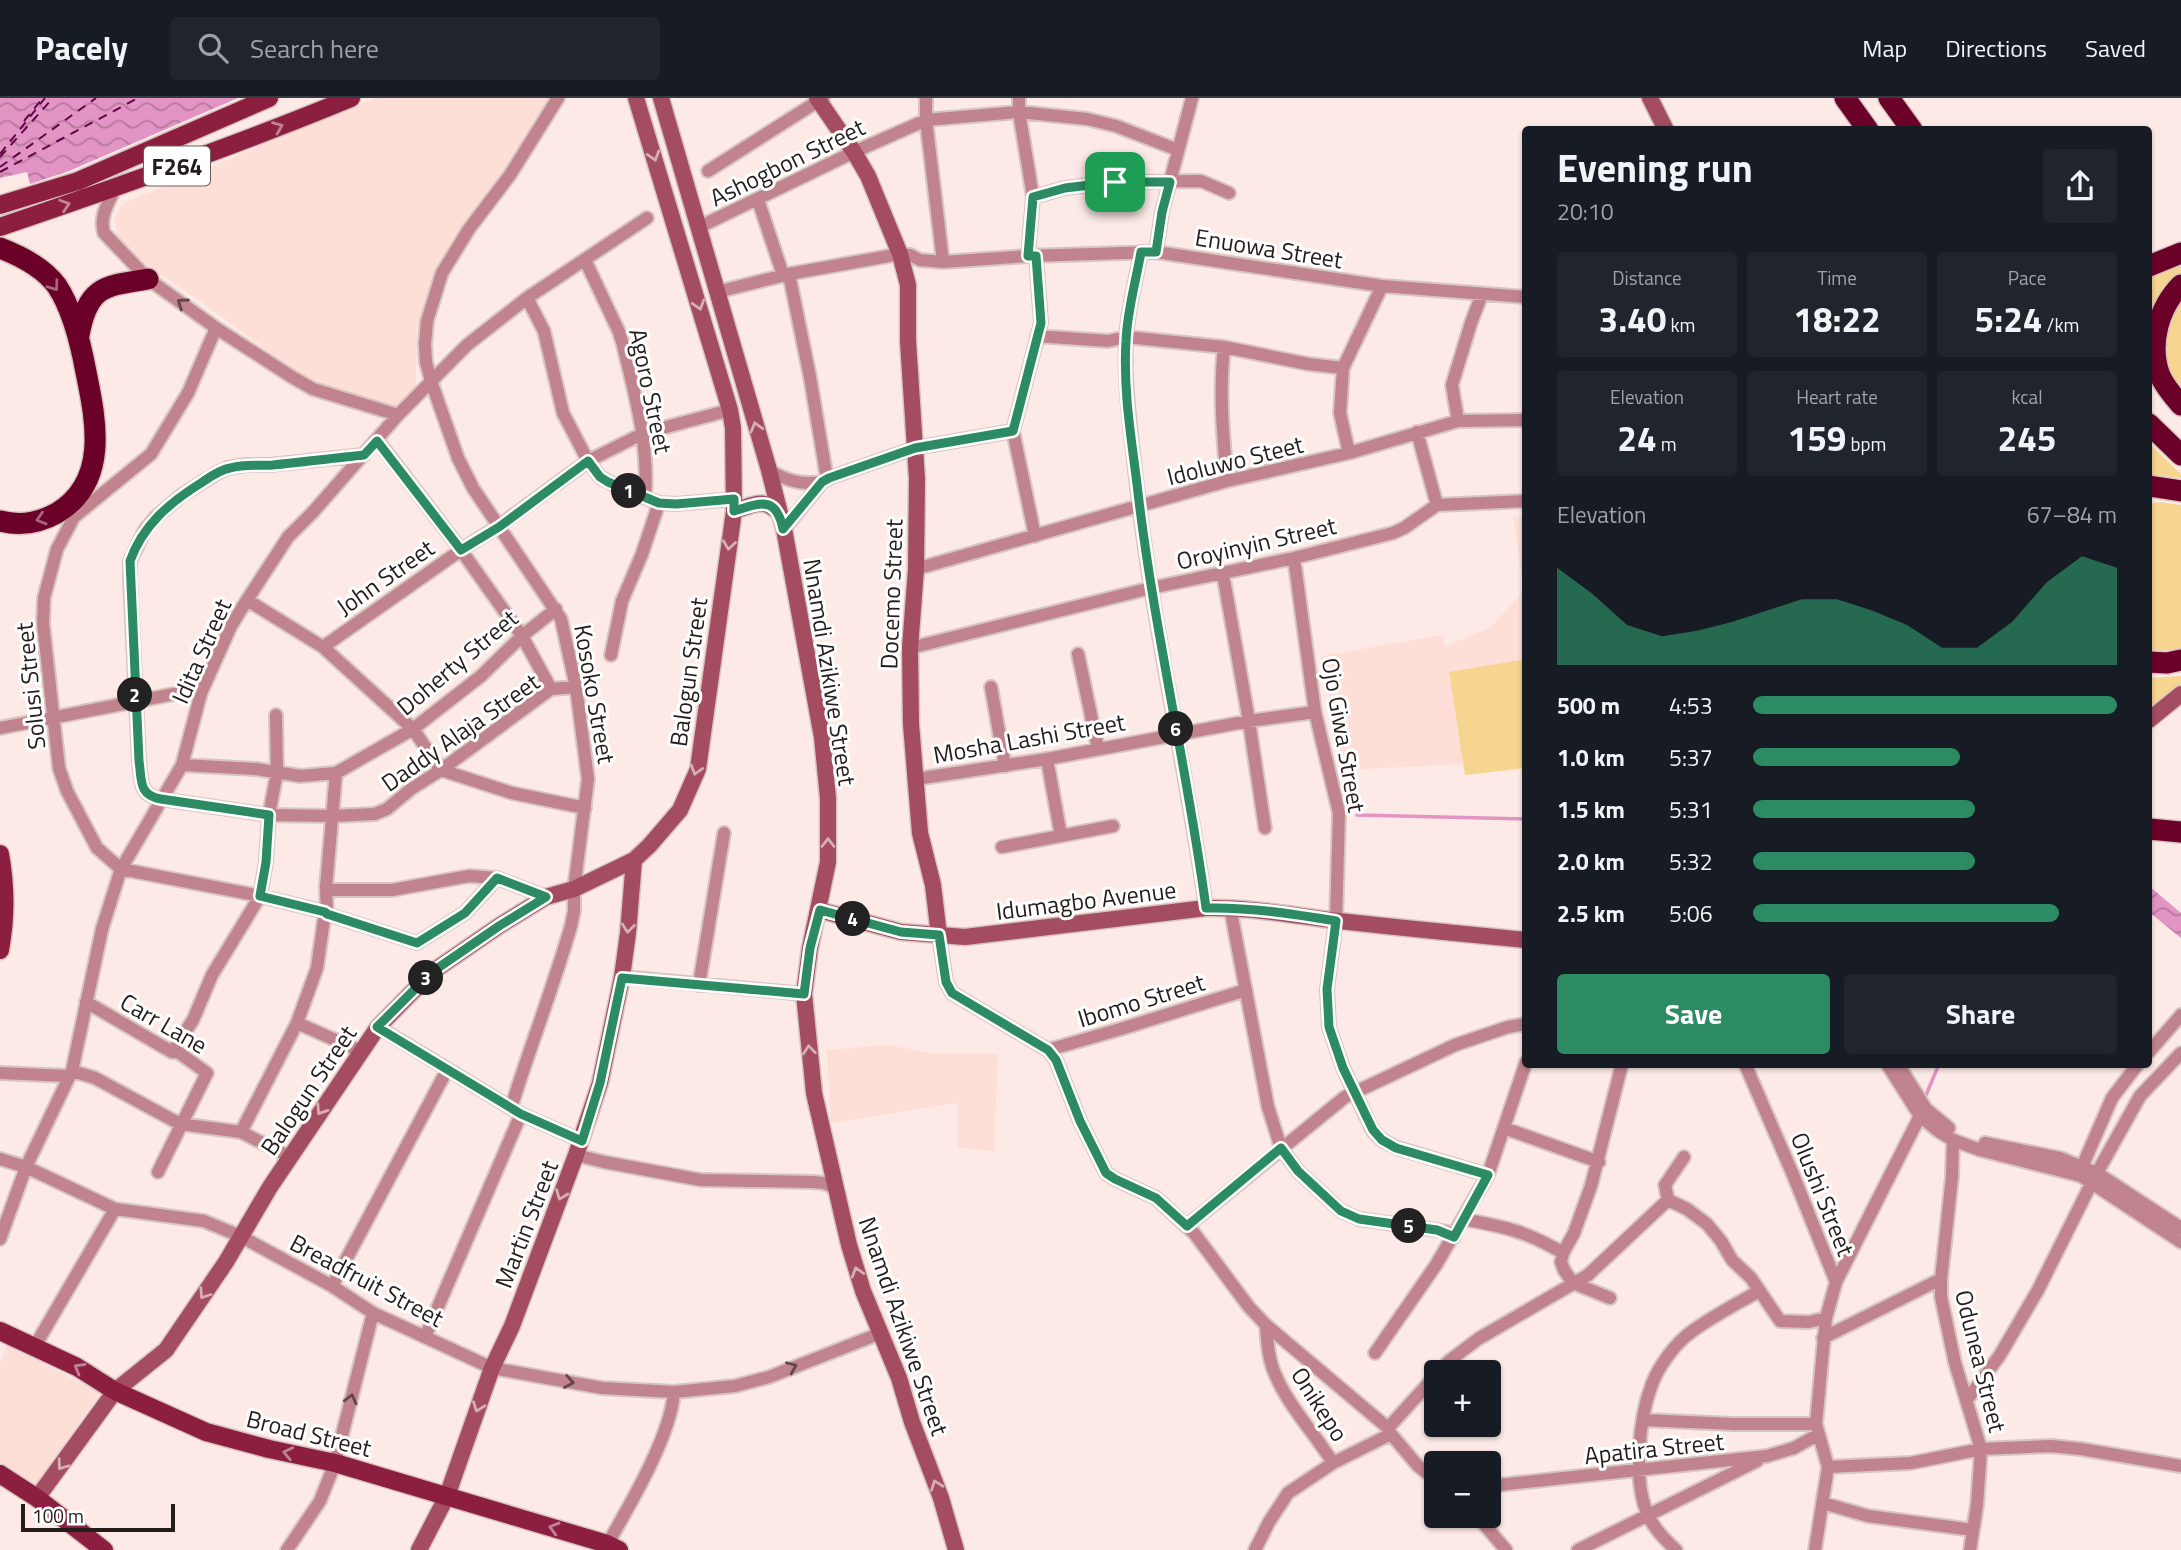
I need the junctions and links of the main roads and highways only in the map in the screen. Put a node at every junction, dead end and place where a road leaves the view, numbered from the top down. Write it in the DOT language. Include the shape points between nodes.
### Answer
graph roads {
  1 [pos="269,98"];
  2 [pos="351,98"];
  3 [pos="636,98"];
  4 [pos="661,98"];
  5 [pos="1650,98"];
  6 [pos="1845,98"];
  7 [pos="1889,98"];
  8 [pos="820,99"];
  9 [pos="1664,126"];
  10 [pos="1865,126"];
  11 [pos="1909,126"];
  12 [pos="0,205"];
  13 [pos="0,227"];
  14 [pos="0,248"];
  15 [pos="2181,253"];
  16 [pos="2152,265"];
  17 [pos="148,279"];
  18 [pos="2181,285"];
  19 [pos="79,335"];
  20 [pos="2152,390"];
  21 [pos="2181,405"];
  22 [pos="2181,418"];
  23 [pos="2152,427"];
  24 [pos="2181,456"];
  25 [pos="2152,486"];
  26 [pos="2181,491"];
  27 [pos="734,505"];
  28 [pos="0,521"];
  29 [pos="782,522"];
  30 [pos="2181,660"];
  31 [pos="2152,662"];
  32 [pos="2181,694"];
  33 [pos="2181,704"];
  34 [pos="2152,718"];
  35 [pos="2152,727"];
  36 [pos="2152,829"];
  37 [pos="2181,832"];
  38 [pos="0,854"];
  39 [pos="634,860"];
  40 [pos="820,910"];
  41 [pos="939,935"];
  42 [pos="1522,940"];
  43 [pos="0,950"];
  44 [pos="0,1331"];
  45 [pos="116,1391"];
  46 [pos="0,1474"];
  47 [pos="447,1496"];
  48 [pos="37,1498"];
  49 [pos="610,1548"];
  50 [pos="104,1550"];
  51 [pos="419,1550"];
  52 [pos="956,1550"];
  1 -- 12 [label="main road, F264" via="78,181"];
  13 -- 2 [label="main road, F264, one-way" via="235,145"];
  3 -- 27 [label="main road, Balogun Street, one-way" via="730,410"];
  29 -- 4 [label="main road, Nnamdi Azikiwe Street, one-way"];
  5 -- 9 [label="main road"];
  6 -- 10 [label="highway"];
  7 -- 11 [label="highway"];
  8 -- 41 [label="main road, Docemo Street" via="868,176 908,285 917,479 909,648 911,724 920,833"];
  14 -- 19 [label="highway, one-way" via="22,256 57,286"];
  15 -- 16 [label="highway"];
  17 -- 19 [label="highway" via="101,289 90,302"];
  18 -- 21 [label="highway" via="2167,301 2155,350 2159,373"];
  19 -- 28 [label="highway, one-way" via="96,422 95,449 84,486 64,508 37,521"];
  20 -- 22 [label="highway"];
  23 -- 24 [label="highway"];
  25 -- 26 [label="highway"];
  27 -- 29 [label="main road" via="771,506"];
  27 -- 39 [label="main road, Balogun Street, one-way" via="698,769 680,810"];
  40 -- 29 [label="main road, Nnamdi Azikiwe Street, one-way" via="828,862 828,798 822,737"];
  30 -- 31 [label="highway"];
  32 -- 34 [label="main road"];
  33 -- 35 [label="main road"];
  36 -- 37 [label="highway"];
  38 -- 43 [label="main road" via="5,923"];
  39 -- 45 [label="main road, Balogun Street, one-way" via="546,897 499,926 432,972 377,1027 166,1350"];
  39 -- 47 [label="main road, Martin Street, one-way" via="622,978 600,1083"];
  40 -- 41 [label="main road, Idumagbo Avenue" via="901,932"];
  52 -- 40 [label="main road, Nnamdi Azikiwe Street, one-way" via="899,1378 852,1256 814,1093 804,994"];
  41 -- 42 [label="main road, Idumagbo Avenue" via="964,937 1230,908"];
  45 -- 44 [label="main road, Broad Street, one-way"];
  47 -- 45 [label="main road, Broad Street, one-way" via="206,1432"];
  45 -- 48 [label="main road, Balogun Street, one-way"];
  46 -- 48 [label="main road"];
  49 -- 47 [label="main road, Broad Street, one-way"];
  47 -- 51 [label="main road, Martin Street"];
  48 -- 50 [label="main road"];
}
